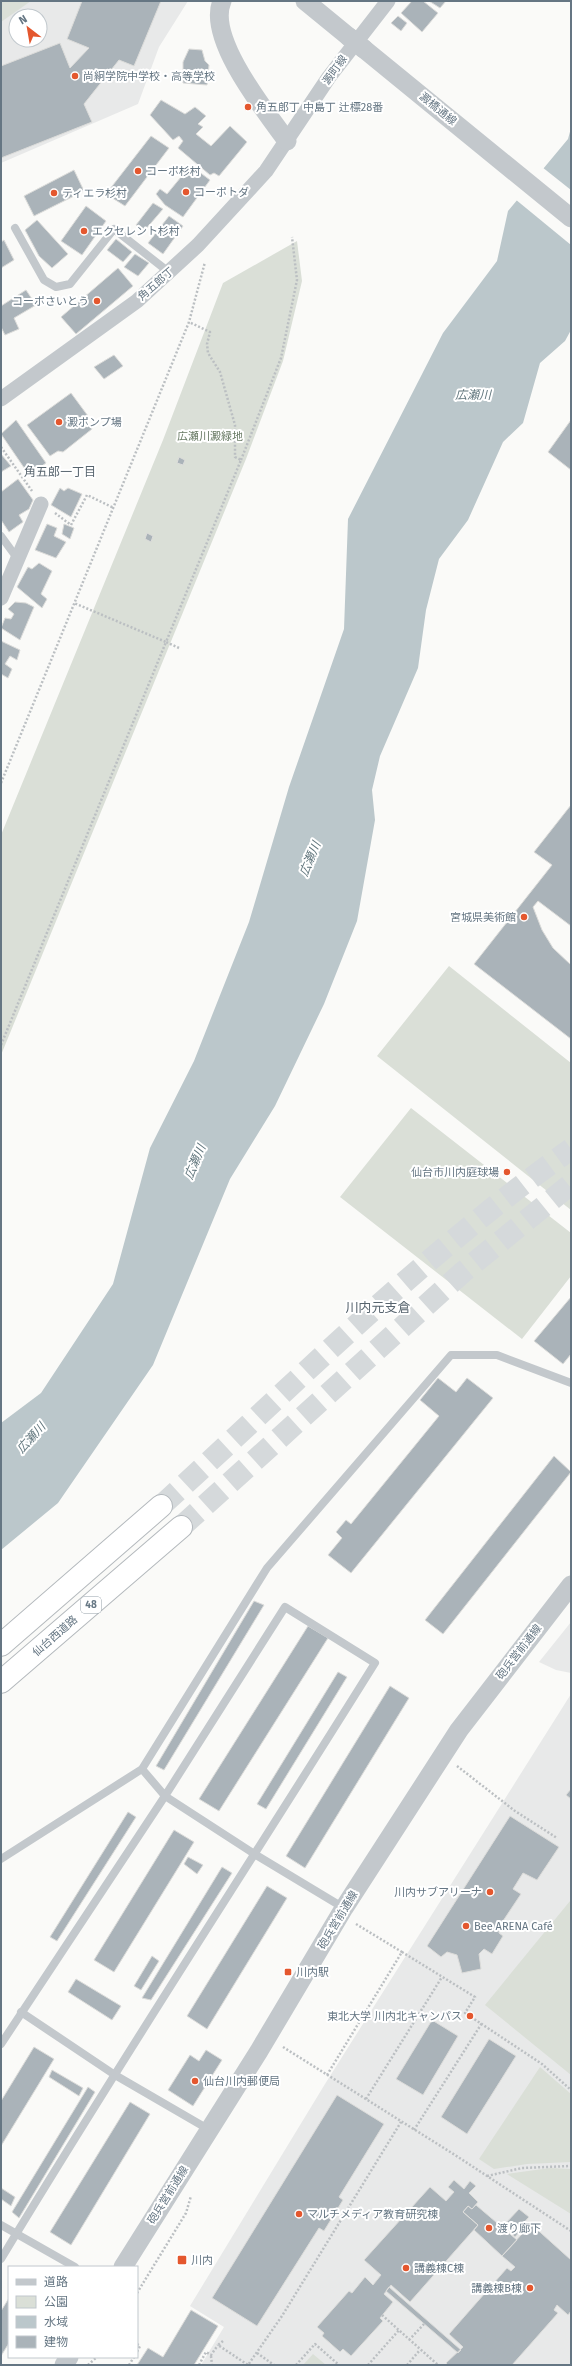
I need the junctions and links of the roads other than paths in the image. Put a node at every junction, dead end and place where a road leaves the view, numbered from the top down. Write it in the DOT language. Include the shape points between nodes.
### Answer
graph roads {
  1 [pos="222,1"];
  2 [pos="305,1"];
  3 [pos="388,1"];
  4 [pos="287,141"];
  5 [pos="571,218"];
  6 [pos="15,228"];
  7 [pos="170,273"];
  8 [pos="1,399"];
  9 [pos="41,504"];
  10 [pos="1,536"];
  11 [pos="17,558"];
  12 [pos="1,598"];
  13 [pos="571,1383"];
  14 [pos="161,1506"];
  15 [pos="181,1527"];
  16 [pos="571,1585"];
  17 [pos="1,1645"];
  18 [pos="1,1682"];
  19 [pos="142,1769"];
  20 [pos="165,1796"];
  21 [pos="256,1855"];
  22 [pos="1,1859"];
  23 [pos="344,1908"];
  24 [pos="21,2012"];
  25 [pos="1,2044"];
  26 [pos="114,2074"];
  27 [pos="208,2129"];
  28 [pos="1,2225"];
  29 [pos="16,2234"];
  30 [pos="1,2259"];
  31 [pos="73,2266"];
  32 [pos="125,2266"];
  1 -- 4 [label="street" via="222,25 229,55"];
  2 -- 5 [label="street, 澱橋通線, bridge"];
  3 -- 4 [label="street, 澱町線" via="329,77"];
  4 -- 7 [label="street, 角五郎丁" via="266,171"];
  6 -- 7 [label="lane" via="44,280 56,287 70,284 114,229"];
  7 -- 8 [label="street, 角五郎丁" via="104,327"];
  9 -- 11 [label="street"];
  10 -- 11 [label="lane"];
  11 -- 12 [label="street"];
  13 -- 19 [label="lane" via="497,1355 451,1355 267,1568"];
  14 -- 17 [label="highway, 48"];
  15 -- 18 [label="highway, 仙台西道路 / 48"];
  16 -- 23 [label="street, 砲兵営前通線" via="459,1730"];
  19 -- 20 [label="lane"];
  19 -- 22 [label="lane"];
  20 -- 21 [label="lane"];
  20 -- 21 [label="lane" via="285,1607 375,1663"];
  20 -- 24 [label="lane"];
  21 -- 23 [label="lane"];
  21 -- 26 [label="lane"];
  23 -- 27 [label="street, 砲兵営前通線" via="259,2051"];
  24 -- 25 [label="lane"];
  24 -- 26 [label="lane"];
  26 -- 27 [label="lane"];
  26 -- 29 [label="lane"];
  27 -- 32 [label="street, 砲兵営前通線"];
  28 -- 29 [label="lane"];
  29 -- 30 [label="lane"];
  29 -- 31 [label="lane"];
}
